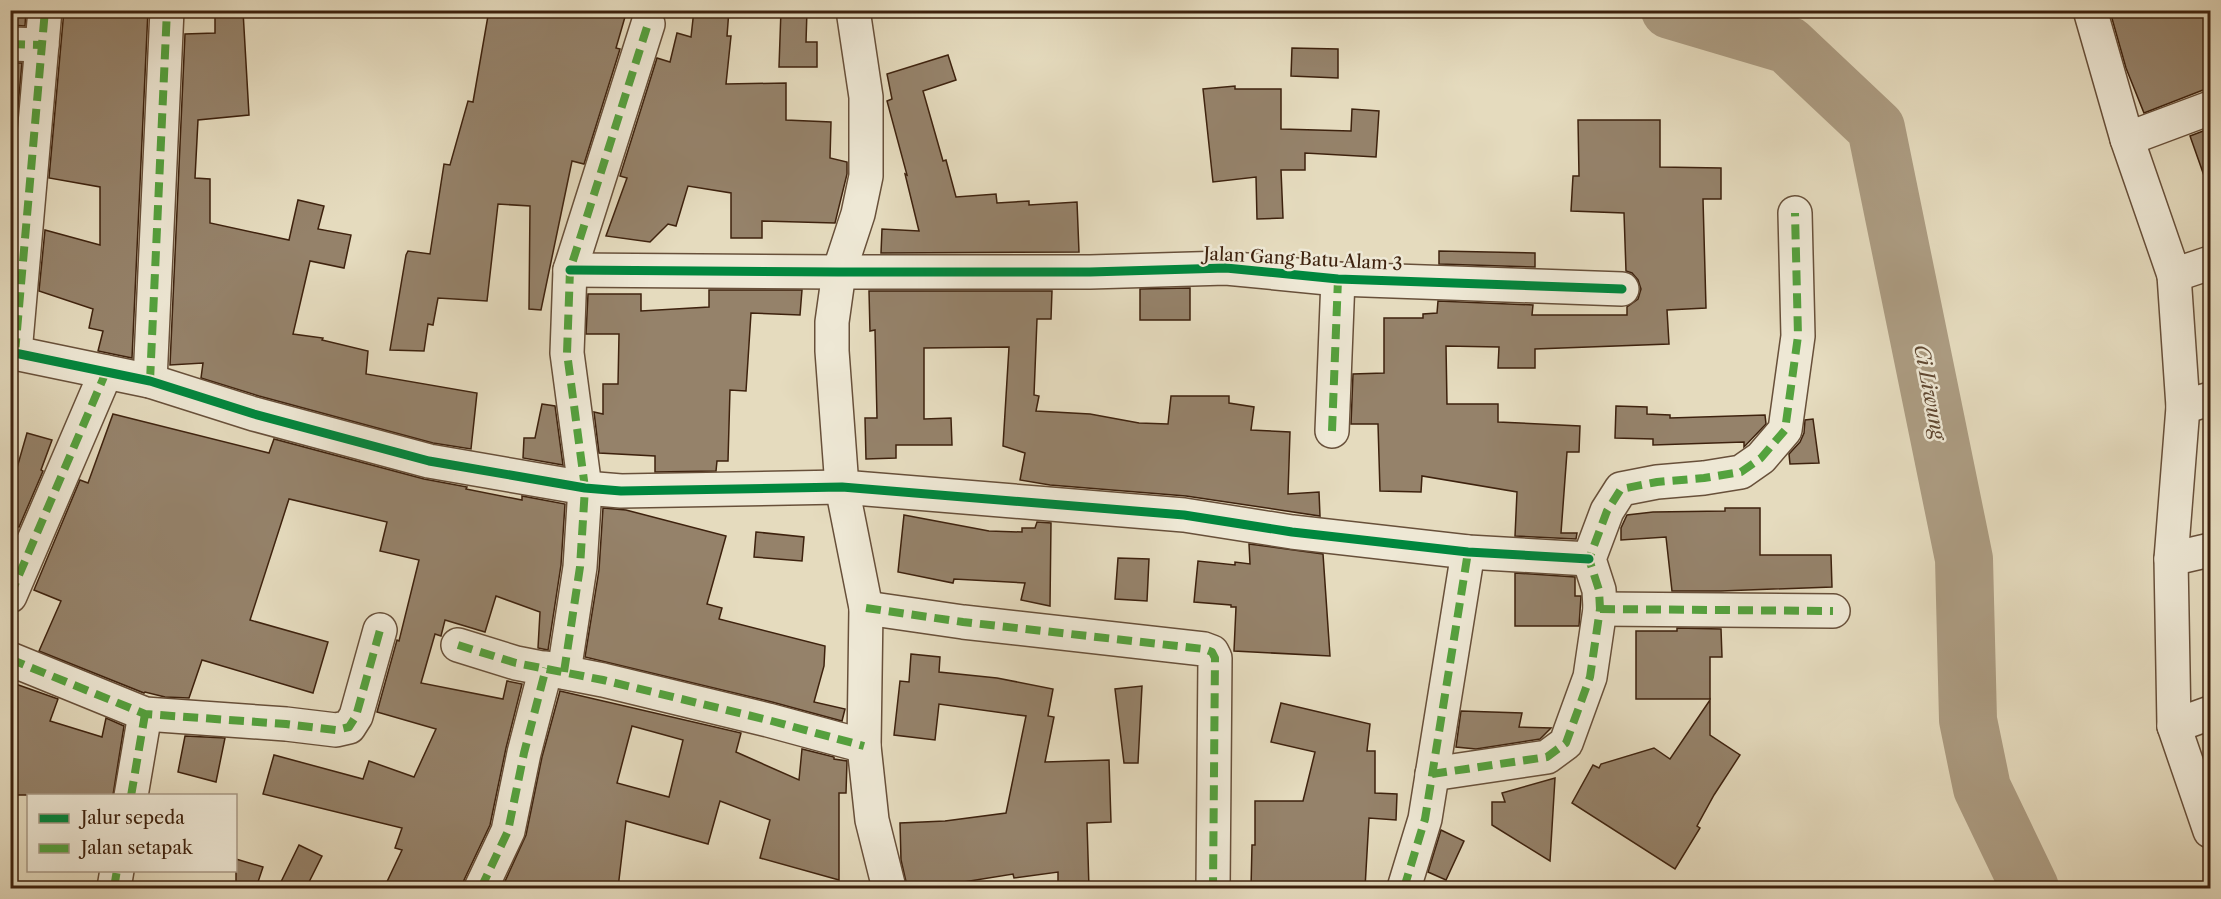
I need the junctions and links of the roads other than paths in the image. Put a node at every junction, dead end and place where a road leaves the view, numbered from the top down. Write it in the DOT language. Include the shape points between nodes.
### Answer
graph roads {
  1 [pos="45,10"];
  2 [pos="167,10"];
  3 [pos="853,10"];
  4 [pos="2090,10"];
  5 [pos="648,24"];
  6 [pos="26,45"];
  7 [pos="2211,108"];
  8 [pos="2127,140"];
  9 [pos="1795,213"];
  10 [pos="2211,263"];
  11 [pos="570,270"];
  12 [pos="839,272"];
  13 [pos="2174,274"];
  14 [pos="1338,279"];
  15 [pos="1622,289"];
  16 [pos="13,352"];
  17 [pos="106,372"];
  18 [pos="150,381"];
  19 [pos="2197,403"];
  20 [pos="1332,431"];
  21 [pos="842,487"];
  22 [pos="585,488"];
  23 [pos="2211,550"];
  24 [pos="1468,552"];
  25 [pos="1589,559"];
  26 [pos="2171,559"];
  27 [pos="10,596"];
  28 [pos="866,608"];
  29 [pos="1600,609"];
  30 [pos="1833,611"];
  31 [pos="380,630"];
  32 [pos="458,645"];
  33 [pos="10,659"];
  34 [pos="555,670"];
  35 [pos="2211,713"];
  36 [pos="146,714"];
  37 [pos="2174,726"];
  38 [pos="864,746"];
  39 [pos="1432,774"];
  40 [pos="131,794"];
  41 [pos="2211,831"];
  42 [pos="117,872"];
  43 [pos="114,888"];
  44 [pos="481,888"];
  45 [pos="889,888"];
  46 [pos="1213,888"];
  47 [pos="1404,888"];
  1 -- 6 [label="street"];
  2 -- 18 [label="street"];
  3 -- 12 [label="street" via="866,97 866,176"];
  4 -- 8 [label="street"];
  5 -- 11 [label="street"];
  6 -- 16 [label="street"];
  7 -- 8 [label="street"];
  8 -- 13 [label="street"];
  9 -- 25 [label="street" via="1798,336 1785,430 1761,458 1741,472 1621,489 1607,511"];
  10 -- 13 [label="street"];
  11 -- 12 [label="street, Jalan Gang Batu Alam 3"];
  11 -- 22 [label="street" via="567,353"];
  12 -- 14 [label="street, Jalan Gang Batu Alam 3" via="1226,268"];
  12 -- 21 [label="street" via="832,351"];
  13 -- 19 [label="street"];
  14 -- 15 [label="street, Jalan Gang Batu Alam 3"];
  14 -- 20 [label="street"];
  16 -- 17 [label="street"];
  17 -- 18 [label="street"];
  17 -- 27 [label="street"];
  18 -- 22 [label="street" via="254,414 429,461"];
  19 -- 26 [label="street"];
  21 -- 22 [label="street" via="621,491"];
  21 -- 24 [label="street" via="1184,514 1292,532"];
  21 -- 28 [label="street"];
  22 -- 34 [label="street" via="580,567"];
  23 -- 26 [label="street"];
  24 -- 25 [label="street"];
  24 -- 39 [label="street"];
  25 -- 29 [label="street" via="1599,590"];
  26 -- 37 [label="street"];
  28 -- 38 [label="street"];
  28 -- 46 [label="street" via="1212,652"];
  29 -- 30 [label="street"];
  29 -- 39 [label="street" via="1590,676 1566,743 1547,757"];
  31 -- 36 [label="street" via="350,727 336,730"];
  32 -- 34 [label="street"];
  33 -- 36 [label="street"];
  34 -- 38 [label="street"];
  34 -- 44 [label="street" via="524,753 508,831"];
  35 -- 37 [label="street"];
  36 -- 40 [label="street"];
  37 -- 41 [label="street"];
  38 -- 45 [label="street" via="872,820"];
  39 -- 47 [label="street" via="1425,819"];
  42 -- 43 [label="street"];
}
